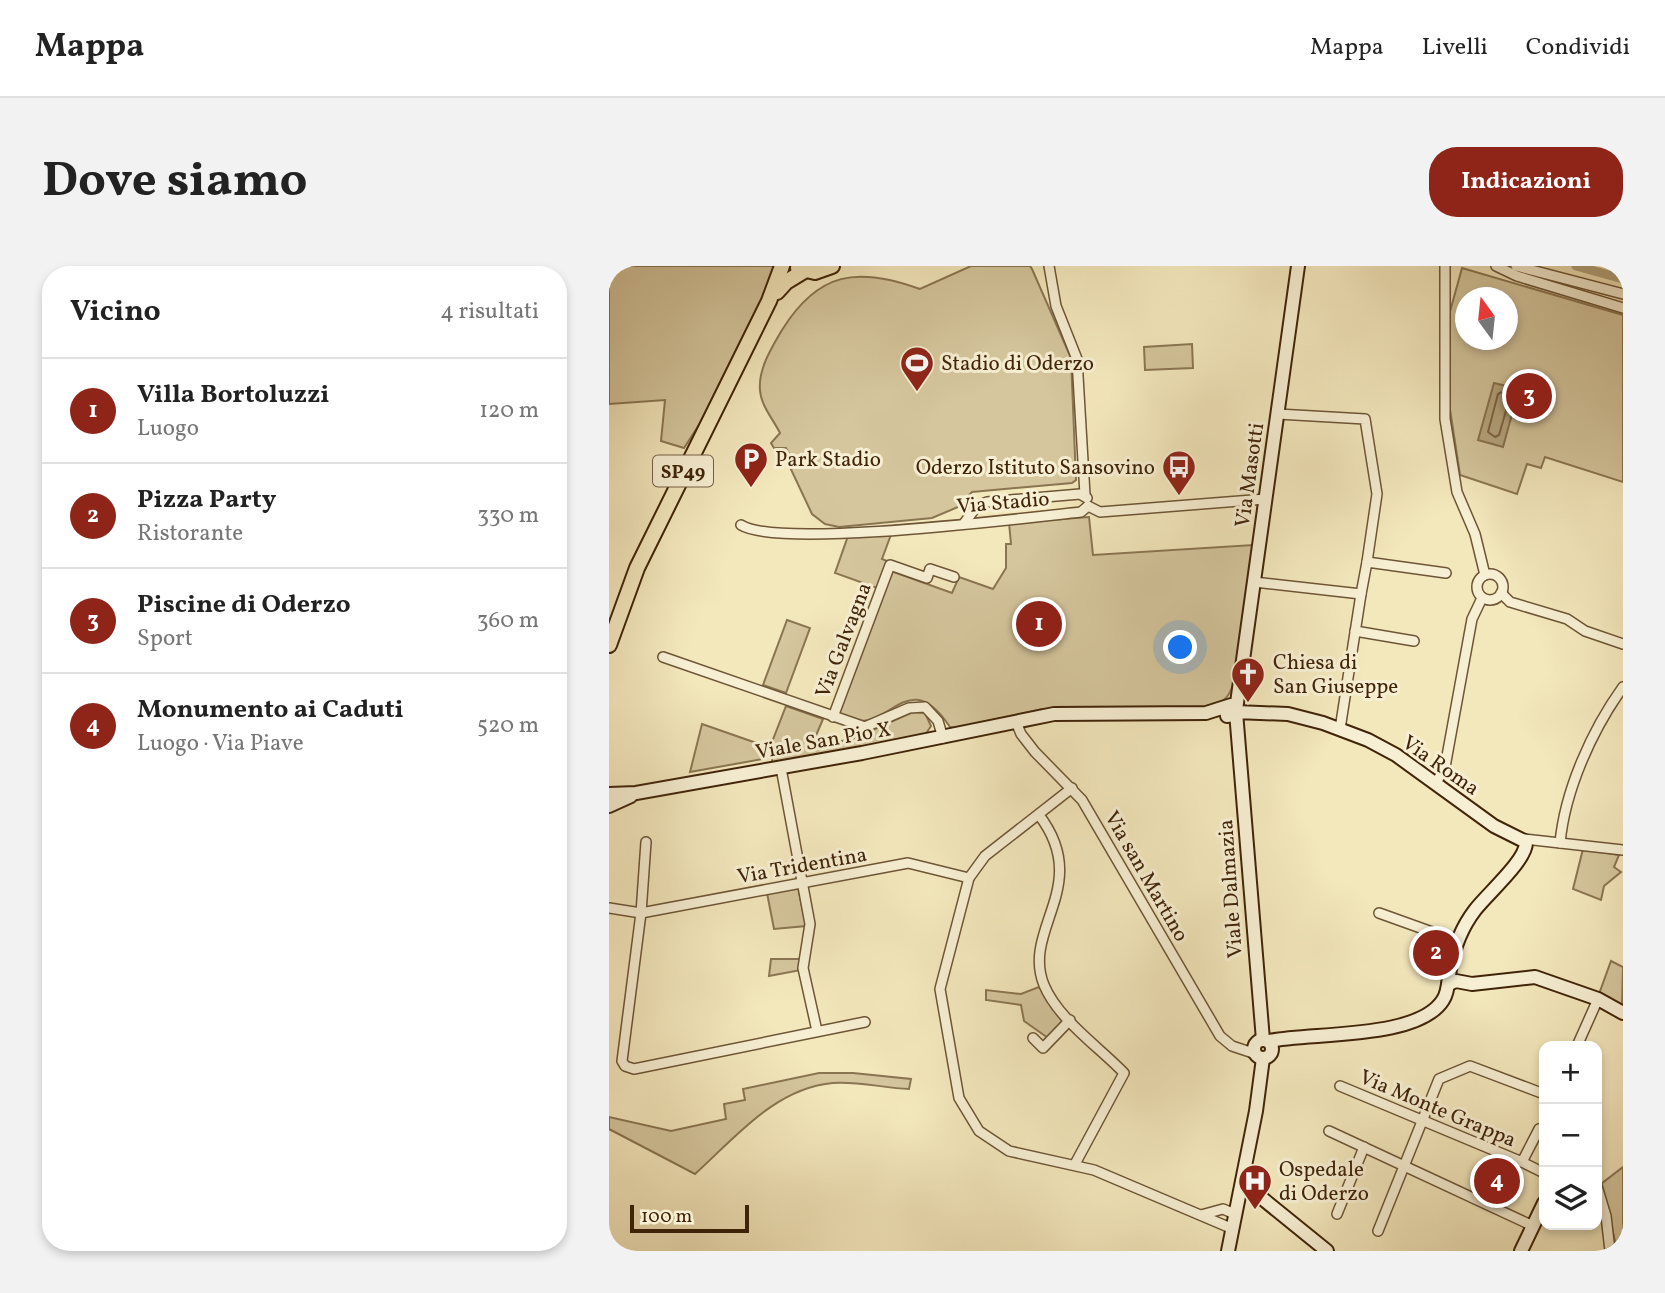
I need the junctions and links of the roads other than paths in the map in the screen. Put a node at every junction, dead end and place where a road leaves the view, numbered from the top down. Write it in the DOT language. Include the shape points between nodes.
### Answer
graph roads {
  1 [pos="782,266"];
  2 [pos="832,266"];
  3 [pos="1049,266"];
  4 [pos="1298,266"];
  5 [pos="1445,266"];
  6 [pos="1496,266"];
  7 [pos="1516,266"];
  8 [pos="799,268"];
  9 [pos="1527,269"];
  10 [pos="1520,277"];
  11 [pos="1603,288"];
  12 [pos="1623,294"];
  13 [pos="769,301"];
  14 [pos="1598,304"];
  15 [pos="1623,308"];
  16 [pos="1277,414"];
  17 [pos="1085,495"];
  18 [pos="1265,499"];
  19 [pos="990,502"];
  20 [pos="1085,509"];
  21 [pos="991,520"];
  22 [pos="965,522"];
  23 [pos="741,526"];
  24 [pos="1367,562"];
  25 [pos="1446,573"];
  26 [pos="1485,575"];
  27 [pos="954,577"];
  28 [pos="1254,582"];
  29 [pos="1501,593"];
  30 [pos="1361,594"];
  31 [pos="1482,598"];
  32 [pos="1355,631"];
  33 [pos="1414,641"];
  34 [pos="1623,644"];
  35 [pos="609,645"];
  36 [pos="663,657"];
  37 [pos="1623,687"];
  38 [pos="1230,711"];
  39 [pos="833,717"];
  40 [pos="1016,722"];
  41 [pos="1340,729"];
  42 [pos="943,738"];
  43 [pos="781,768"];
  44 [pos="1436,783"];
  45 [pos="1072,789"];
  46 [pos="636,793"];
  47 [pos="609,794"];
  48 [pos="609,806"];
  49 [pos="1039,815"];
  50 [pos="1524,839"];
  51 [pos="646,842"];
  52 [pos="1542,842"];
  53 [pos="1560,843"];
  54 [pos="1623,850"];
  55 [pos="1524,856"];
  56 [pos="969,878"];
  57 [pos="802,883"];
  58 [pos="609,908"];
  59 [pos="641,913"];
  60 [pos="1379,914"];
  61 [pos="1457,941"];
  62 [pos="1454,983"];
  63 [pos="1598,999"];
  64 [pos="1623,1013"];
  65 [pos="1070,1020"];
  66 [pos="865,1021"];
  67 [pos="817,1031"];
  68 [pos="1033,1038"];
  69 [pos="1579,1041"];
  70 [pos="1258,1048"];
  71 [pos="1340,1086"];
  72 [pos="1539,1092"];
  73 [pos="1421,1119"];
  74 [pos="1329,1131"];
  75 [pos="1539,1133"];
  76 [pos="1364,1147"];
  77 [pos="1523,1162"];
  78 [pos="1075,1164"];
  79 [pos="1403,1167"];
  80 [pos="1539,1170"];
  81 [pos="1241,1182"];
  82 [pos="1602,1201"];
  83 [pos="1539,1213"];
  84 [pos="1235,1214"];
  85 [pos="1337,1214"];
  86 [pos="1199,1215"];
  87 [pos="1533,1226"];
  88 [pos="1233,1229"];
  89 [pos="1378,1231"];
  90 [pos="1228,1251"];
  91 [pos="1327,1251"];
  92 [pos="1521,1251"];
  93 [pos="1610,1251"];
  1 -- 13 [label="main road, SP49"];
  2 -- 8 [label="main road, SP49" via="815,272"];
  3 -- 17 [label="street" via="1056,306 1077,359"];
  4 -- 16 [label="street, Via Masotti"];
  5 -- 26 [label="street" via="1445,419 1457,492 1475,534"];
  6 -- 10 [label="street"];
  7 -- 9 [label="street"];
  8 -- 13 [label="main road, SP49"];
  9 -- 10 [label="street"];
  9 -- 11 [label="street"];
  10 -- 14 [label="street"];
  11 -- 12 [label="street"];
  11 -- 14 [label="street"];
  13 -- 35 [label="main road, SP49" via="637,568"];
  14 -- 15 [label="street"];
  16 -- 18 [label="street, Via Masotti"];
  16 -- 24 [label="street" via="1365,419 1377,494"];
  17 -- 19 [label="street"];
  17 -- 20 [label="street"];
  18 -- 20 [label="street, Via Stadio" via="1100,512"];
  18 -- 28 [label="street, Via Masotti"];
  19 -- 21 [label="street" via="985,509"];
  19 -- 22 [label="street" via="977,506"];
  20 -- 21 [label="street, Via Stadio"];
  21 -- 22 [label="street, Via Stadio"];
  22 -- 23 [label="street, Via Stadio" via="811,534"];
  24 -- 25 [label="street"];
  24 -- 30 [label="street"];
  26 -- 29 [label="street" via="1499,578"];
  26 -- 31 [label="street" via="1477,584"];
  27 -- 39 [label="street, Via Galvagna" via="930,569 927,578 890,565"];
  28 -- 30 [label="street"];
  28 -- 38 [label="street, Via Masotti" via="1238,689"];
  29 -- 31 [label="street" via="1495,599"];
  29 -- 34 [label="street" via="1510,602 1567,619 1584,631"];
  30 -- 32 [label="street"];
  31 -- 44 [label="street" via="1472,619 1445,767"];
  32 -- 33 [label="street"];
  32 -- 41 [label="street"];
  36 -- 39 [label="street"];
  37 -- 53 [label="street" via="1573,785"];
  38 -- 40 [label="street, Via Roma" via="1054,714"];
  38 -- 41 [label="street, Via Roma" via="1289,715"];
  38 -- 70 [label="street, Viale Dalmazia" via="1237,735"];
  39 -- 42 [label="street" via="865,727 909,708 925,707 938,721"];
  40 -- 42 [label="street, Viale San Pio X"];
  40 -- 45 [label="street, Via san Martino" via="1021,734"];
  41 -- 44 [label="street, Via Roma" via="1368,740"];
  42 -- 43 [label="street, Viale San Pio X"];
  43 -- 46 [label="street, Viale San Pio X"];
  43 -- 57 [label="street"];
  44 -- 50 [label="street, Via Roma" via="1494,826"];
  45 -- 49 [label="street"];
  45 -- 70 [label="street, Via san Martino" via="1220,1036 1232,1046"];
  46 -- 47 [label="street, Viale San Pio X"];
  46 -- 48 [label="street, Viale San Pio X"];
  49 -- 56 [label="street" via="979,861"];
  49 -- 65 [label="street" via="1061,863 1040,954 1041,975 1050,996"];
  50 -- 52 [label="street, Via Roma"];
  50 -- 55 [label="street"];
  51 -- 59 [label="street"];
  52 -- 53 [label="street, Via Roma"];
  52 -- 55 [label="street"];
  53 -- 54 [label="street, Via Roma"];
  55 -- 61 [label="street" via="1473,912"];
  56 -- 57 [label="street, Via Tridentina" via="908,863"];
  56 -- 78 [label="street" via="940,977 959,1098 979,1131 1000,1146"];
  57 -- 59 [label="street, Via Tridentina"];
  57 -- 67 [label="street" via="810,924 803,968"];
  58 -- 59 [label="street, Via Tridentina"];
  59 -- 67 [label="street" via="621,1061 625,1066 634,1069"];
  60 -- 61 [label="street"];
  61 -- 62 [label="street"];
  62 -- 63 [label="street" via="1535,977"];
  62 -- 70 [label="street" via="1437,1006 1397,1025 1285,1037"];
  63 -- 64 [label="street"];
  63 -- 69 [label="street"];
  65 -- 68 [label="street" via="1043,1048"];
  65 -- 78 [label="street" via="1124,1073"];
  66 -- 67 [label="street"];
  70 -- 81 [label="street, Viale Dalmazia"];
  71 -- 73 [label="street, Via Monte Grappa"];
  72 -- 73 [label="street" via="1470,1066 1439,1079"];
  73 -- 77 [label="street, Via Monte Grappa"];
  73 -- 79 [label="street"];
  74 -- 76 [label="street"];
  75 -- 77 [label="street"];
  76 -- 79 [label="street"];
  76 -- 85 [label="street"];
  77 -- 80 [label="street, Via Monte Grappa"];
  78 -- 86 [label="street"];
  79 -- 87 [label="street"];
  79 -- 89 [label="street"];
  81 -- 84 [label="street, Viale Dalmazia"];
  81 -- 91 [label="street"];
  82 -- 93 [label="street"];
  83 -- 87 [label="street"];
  84 -- 86 [label="street" via="1223,1209"];
  84 -- 88 [label="street, Viale Dalmazia"];
  86 -- 88 [label="street"];
  87 -- 92 [label="street"];
  88 -- 90 [label="street, Viale Dalmazia"];
}
